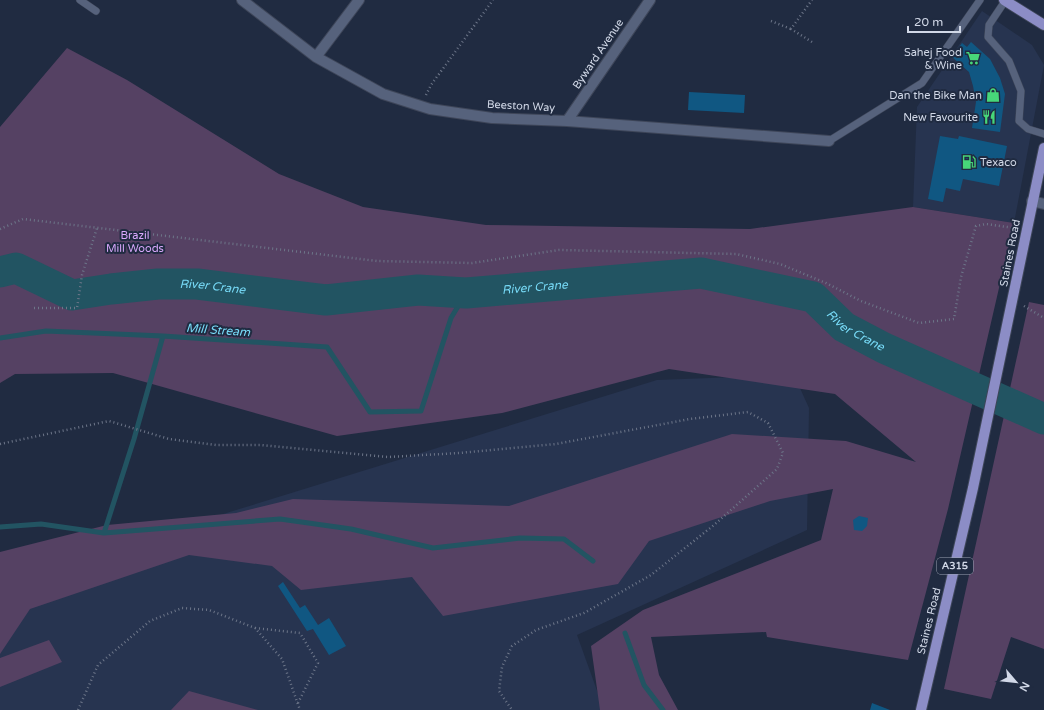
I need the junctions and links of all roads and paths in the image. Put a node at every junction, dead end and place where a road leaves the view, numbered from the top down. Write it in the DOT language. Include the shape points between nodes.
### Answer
graph roads {
  1 [pos="80,0"];
  2 [pos="242,0"];
  3 [pos="359,0"];
  4 [pos="492,0"];
  5 [pos="650,0"];
  6 [pos="812,0"];
  7 [pos="980,0"];
  8 [pos="1005,0"];
  9 [pos="96,11"];
  10 [pos="771,21"];
  11 [pos="1044,25"];
  12 [pos="791,29"];
  13 [pos="812,42"];
  14 [pos="316,58"];
  15 [pos="421,106"];
  16 [pos="566,121"];
  17 [pos="1044,134"];
  18 [pos="829,141"];
  19 [pos="1044,148"];
  20 [pos="1032,201"];
  21 [pos="1044,204"];
  22 [pos="97,228"];
  23 [pos="0,229"];
  24 [pos="1027,230"];
  25 [pos="34,308"];
  26 [pos="1027,308"];
  27 [pos="1044,318"];
  28 [pos="0,444"];
  29 [pos="255,628"];
  30 [pos="298,704"];
  31 [pos="78,710"];
  32 [pos="300,710"];
  33 [pos="512,710"];
  34 [pos="921,710"];
  1 -- 9 [label="lane"];
  2 -- 14 [label="street, Beeston Way"];
  3 -- 14 [label="street"];
  4 -- 15 [label="path" via="431,85"];
  5 -- 16 [label="street, Byward Avenue"];
  6 -- 12 [label="path"];
  7 -- 18 [label="lane" via="922,83"];
  8 -- 11 [label="main road"];
  8 -- 17 [label="lane" via="989,25 988,37 1009,62 1021,91 1019,121 1028,129"];
  10 -- 12 [label="path"];
  12 -- 13 [label="path"];
  14 -- 15 [label="street, Beeston Way" via="384,94"];
  15 -- 16 [label="street, Beeston Way" via="492,118"];
  16 -- 18 [label="street, Beeston Way"];
  19 -- 20 [label="main road, Staines Road / A315"];
  20 -- 21 [label="street"];
  20 -- 24 [label="main road, Staines Road / A315"];
  22 -- 23 [label="path" via="23,219"];
  22 -- 24 [label="path" via="377,261 472,263 559,250 736,254 780,264 861,301 919,323 954,319 961,277 976,226 986,224"];
  22 -- 25 [label="path" via="82,275 77,308"];
  24 -- 34 [label="main road, Staines Road / A315" via="987,421"];
  26 -- 27 [label="path"];
  28 -- 33 [label="path" via="109,421 169,439 216,445 260,445 388,457 556,444 690,419 748,412 768,424 783,453 777,469 714,525 651,575 584,613 536,630 512,646 502,667 500,691"];
  29 -- 30 [label="path" via="282,659"];
  29 -- 30 [label="path" via="300,633 318,663"];
  29 -- 31 [label="path" via="209,610 182,608 150,621 98,665"];
  30 -- 32 [label="path"];
}
